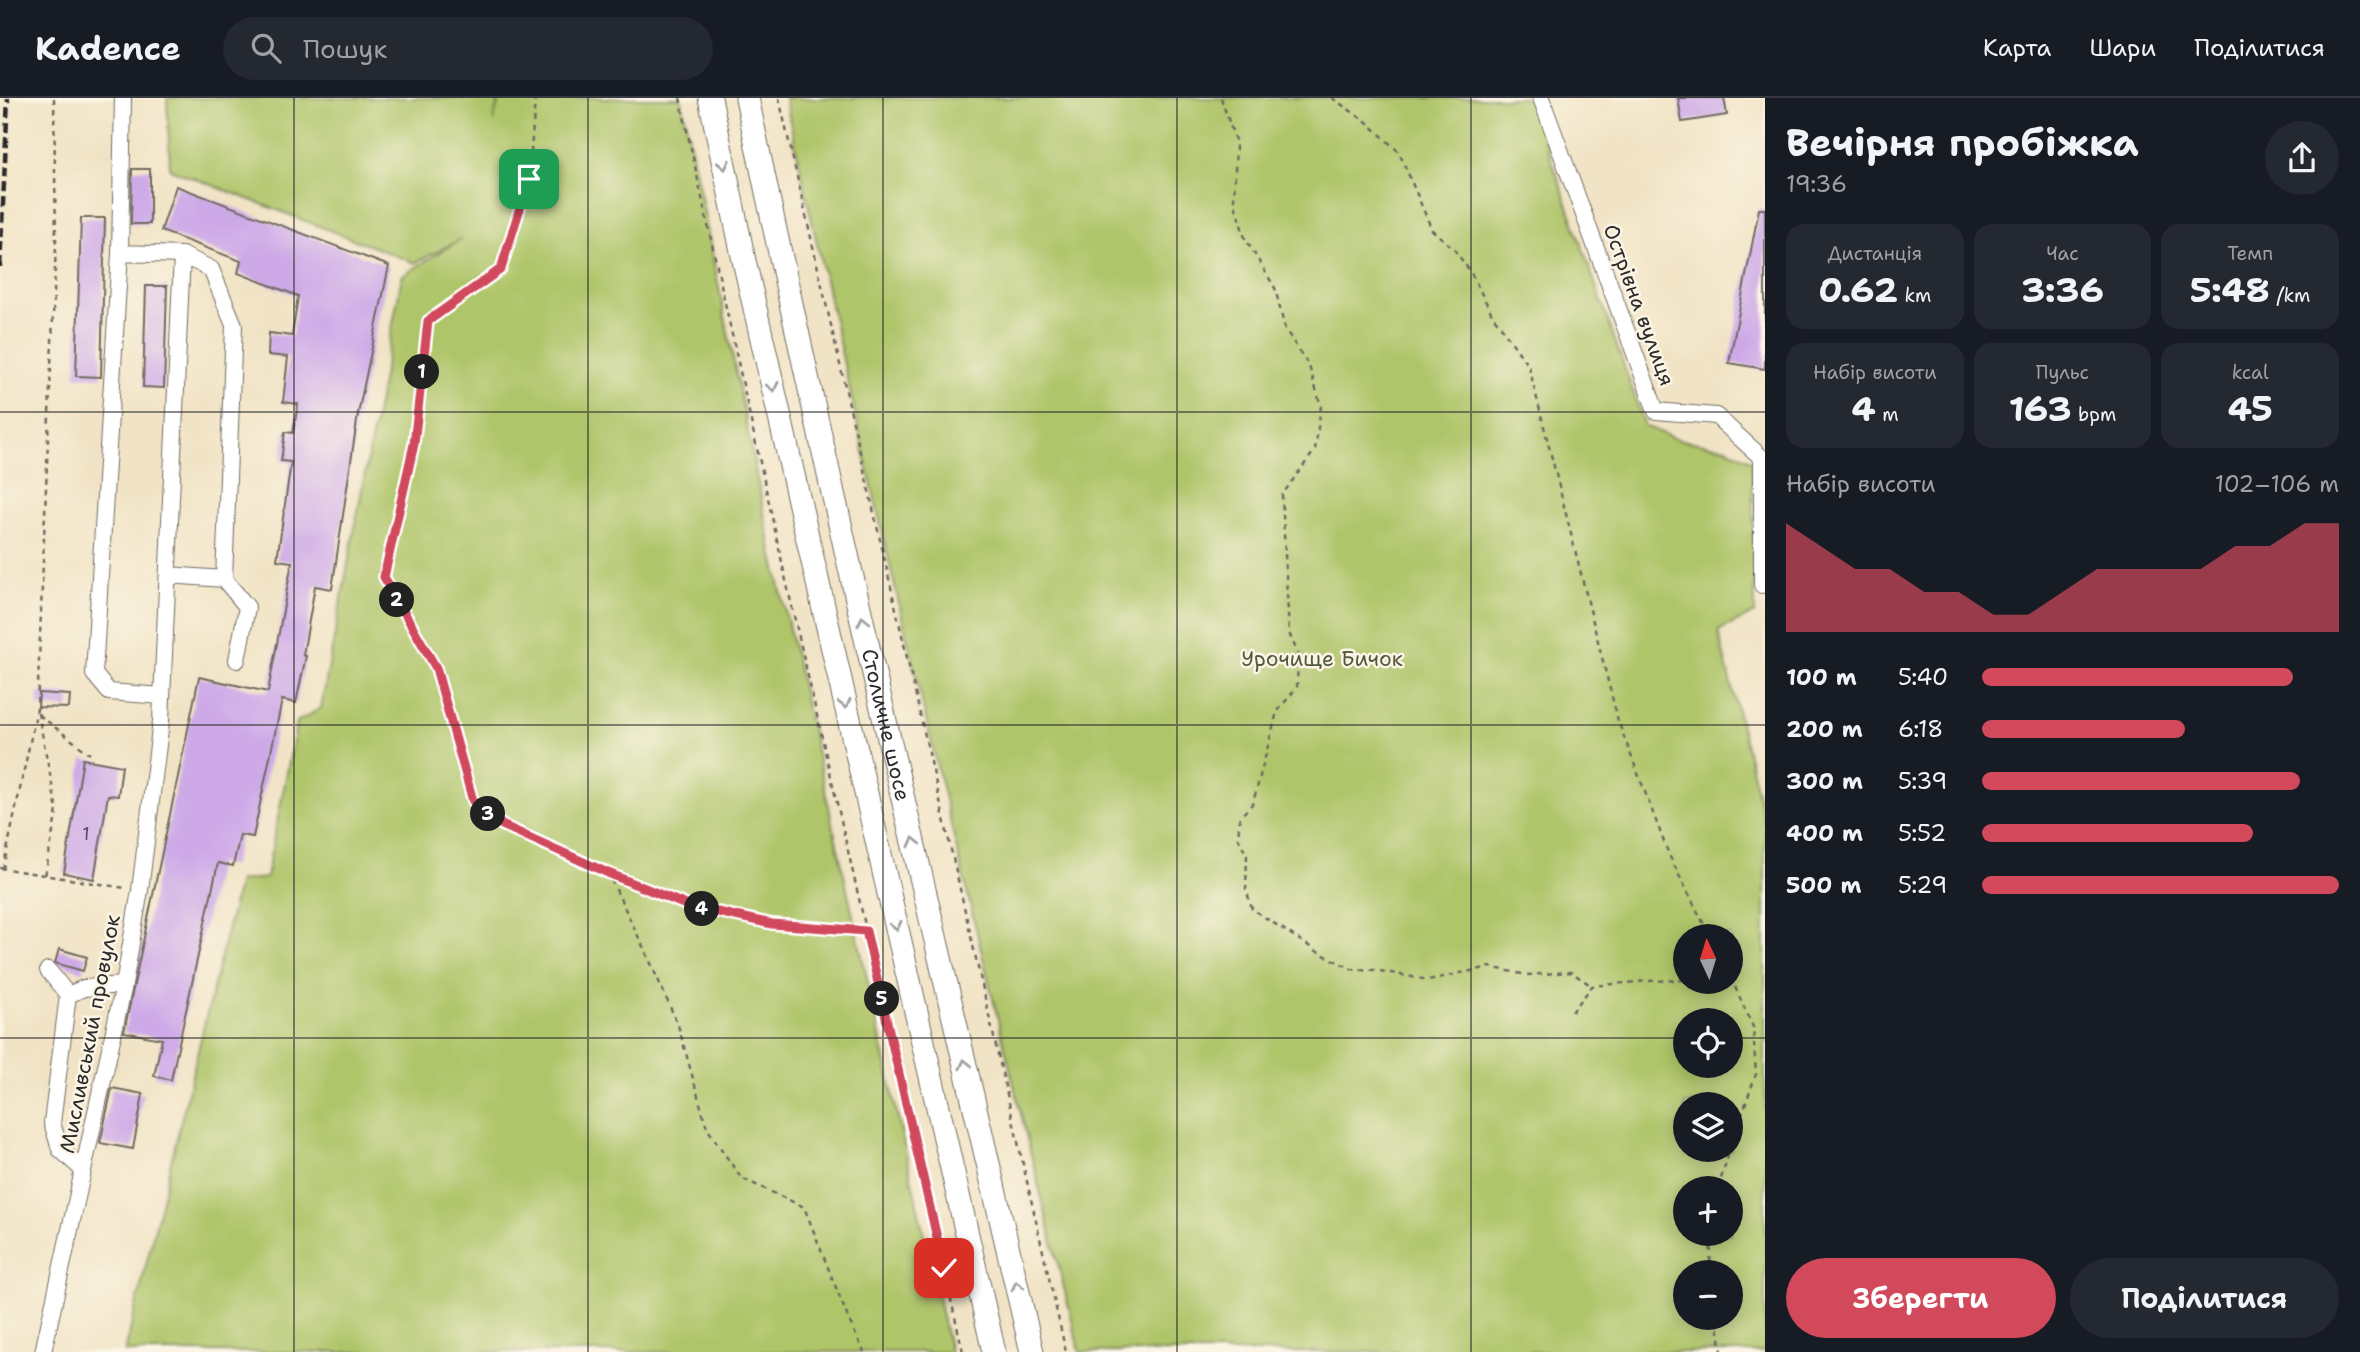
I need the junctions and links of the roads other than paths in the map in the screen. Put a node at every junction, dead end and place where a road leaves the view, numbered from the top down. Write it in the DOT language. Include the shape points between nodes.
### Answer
graph roads {
  1 [pos="123,98"];
  2 [pos="710,98"];
  3 [pos="747,98"];
  4 [pos="1541,98"];
  5 [pos="120,253"];
  6 [pos="182,255"];
  7 [pos="167,575"];
  8 [pos="224,579"];
  9 [pos="1762,584"];
  10 [pos="237,660"];
  11 [pos="162,696"];
  12 [pos="48,970"];
  13 [pos="124,985"];
  14 [pos="68,995"];
  15 [pos="83,1170"];
  16 [pos="43,1352"];
  17 [pos="994,1352"];
  18 [pos="1032,1352"];
  1 -- 5 [label="lane"];
  2 -- 17 [label="highway, Столичне шосе, one-way"];
  18 -- 3 [label="highway, Столичне шосе, one-way"];
  4 -- 9 [label="lane, Острівна вулиця" via="1656,411 1716,416 1762,458"];
  5 -- 6 [label="lane"];
  5 -- 11 [label="lane" via="94,674 109,692"];
  6 -- 7 [label="lane, Мисливський провулок"];
  6 -- 8 [label="lane" via="212,269 234,325"];
  7 -- 8 [label="lane"];
  7 -- 11 [label="lane, Мисливський провулок"];
  8 -- 10 [label="lane" via="247,607"];
  11 -- 13 [label="lane, Мисливський провулок"];
  12 -- 14 [label="lane"];
  13 -- 14 [label="lane" via="84,988"];
  13 -- 15 [label="lane, Мисливський провулок"];
  14 -- 15 [label="lane" via="52,1123 60,1149"];
  15 -- 16 [label="lane, Мисливський провулок"];
}
